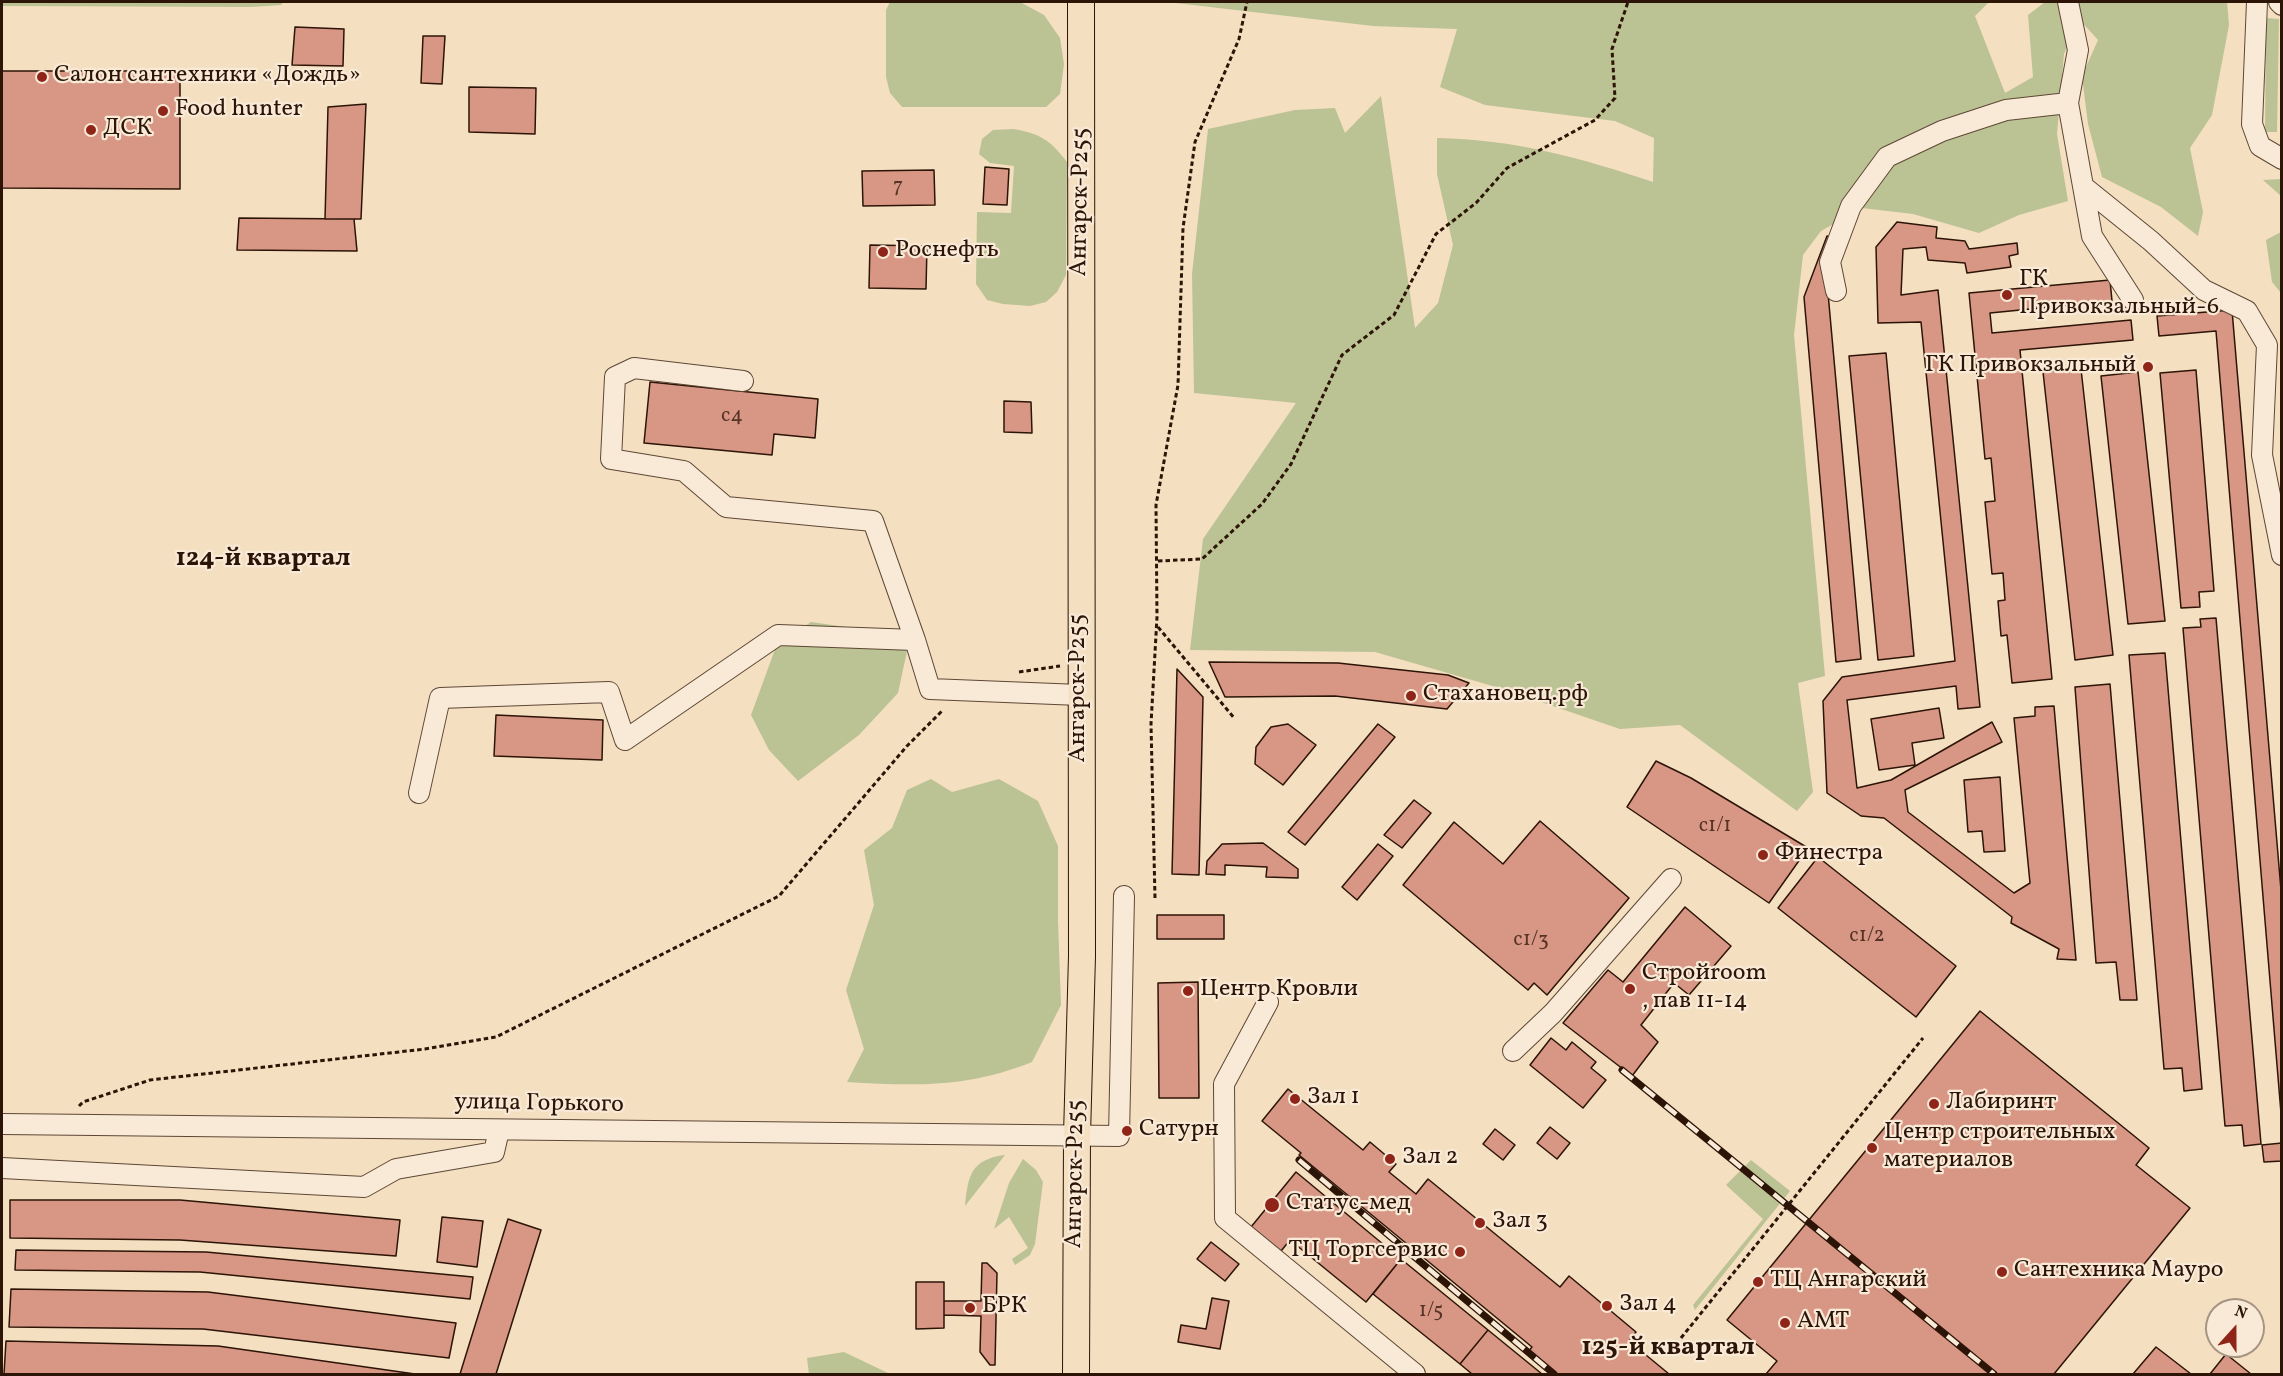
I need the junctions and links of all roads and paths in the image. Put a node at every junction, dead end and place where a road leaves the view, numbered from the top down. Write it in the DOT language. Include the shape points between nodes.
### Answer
graph roads {
  1 [pos="1081,2"];
  2 [pos="1247,2"];
  3 [pos="1628,2"];
  4 [pos="2068,2"];
  5 [pos="2257,2"];
  6 [pos="2068,103"];
  7 [pos="2282,159"];
  8 [pos="2084,187"];
  9 [pos="1836,291"];
  10 [pos="2133,300"];
  11 [pos="742,381"];
  12 [pos="2282,555"];
  13 [pos="1158,561"];
  14 [pos="1158,627"];
  15 [pos="915,640"];
  16 [pos="1080,664"];
  17 [pos="1010,674"];
  18 [pos="967,691"];
  19 [pos="1080,695"];
  20 [pos="1235,719"];
  21 [pos="419,793"];
  22 [pos="1671,879"];
  23 [pos="1125,897"];
  24 [pos="1155,898"];
  25 [pos="1268,1002"];
  26 [pos="1923,1038"];
  27 [pos="1513,1051"];
  28 [pos="2,1124"];
  29 [pos="66,1124"];
  30 [pos="500,1130"];
  31 [pos="1077,1135"];
  32 [pos="2,1168"];
  33 [pos="1681,1338"];
  34 [pos="1076,1374"];
  35 [pos="1415,1374"];
  1 -- 16 [label="main road, Ангарск-Р255"];
  2 -- 13 [label="path" via="1239,39 1195,142 1183,228 1178,385 1156,506"];
  3 -- 13 [label="path" via="1612,49 1616,98 1595,120 1508,168 1476,203 1436,234 1394,315 1342,355 1291,464 1262,504 1202,559"];
  4 -- 6 [label="street" via="2078,50"];
  5 -- 7 [label="street" via="2252,124 2260,146"];
  6 -- 8 [label="street"];
  6 -- 9 [label="street" via="2006,110 1942,131 1887,158 1851,206 1830,262"];
  8 -- 10 [label="street" via="2092,236"];
  8 -- 12 [label="street" via="2204,290 2247,311 2267,345 2262,455"];
  11 -- 15 [label="street" via="634,368 615,377 611,459 684,471 726,507 873,521"];
  13 -- 24 [label="path" via="1151,724"];
  14 -- 20 [label="path"];
  15 -- 18 [label="street" via="930,689"];
  15 -- 21 [label="street" via="778,635 625,740 609,692 440,698"];
  16 -- 17 [label="path"];
  16 -- 19 [label="main road, Ангарск-Р255"];
  18 -- 19 [label="street"];
  18 -- 29 [label="path" via="953,699 907,746 779,896 496,1036 425,1049 150,1080 82,1101"];
  19 -- 31 [label="main road, Ангарск-Р255" via="1082,956"];
  22 -- 27 [label="street" via="1553,1013"];
  23 -- 31 [label="street, улица Горького" via="1119,1136"];
  25 -- 35 [label="street" via="1224,1084 1225,1218"];
  26 -- 33 [label="path"];
  28 -- 29 [label="street, улица Горького"];
  29 -- 30 [label="street, улица Горького"];
  30 -- 31 [label="street, улица Горького"];
  30 -- 32 [label="street" via="494,1152 396,1169 364,1186"];
  31 -- 34 [label="main road, Ангарск-Р255"];
}
